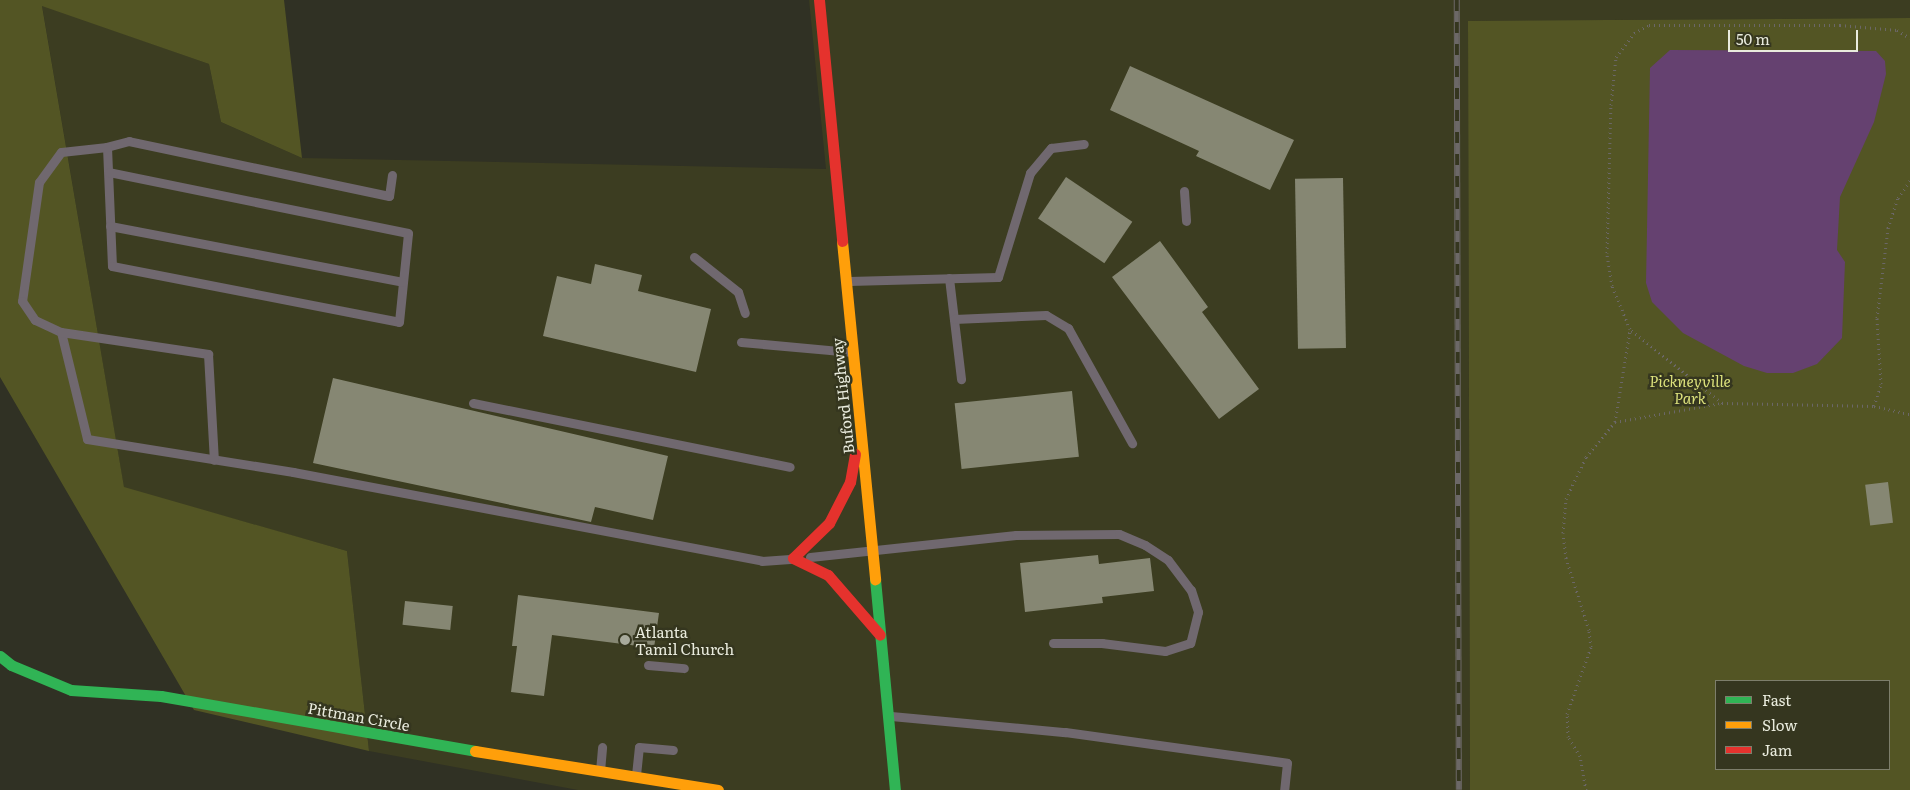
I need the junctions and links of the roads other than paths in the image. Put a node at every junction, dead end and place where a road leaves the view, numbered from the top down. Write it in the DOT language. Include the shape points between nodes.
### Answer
graph roads {
  1 [pos="819,0"];
  2 [pos="1084,144"];
  3 [pos="108,148"];
  4 [pos="109,172"];
  5 [pos="392,175"];
  6 [pos="1184,190"];
  7 [pos="1186,221"];
  8 [pos="110,226"];
  9 [pos="694,257"];
  10 [pos="949,278"];
  11 [pos="846,281"];
  12 [pos="403,282"];
  13 [pos="745,313"];
  14 [pos="954,319"];
  15 [pos="61,332"];
  16 [pos="741,342"];
  17 [pos="853,352"];
  18 [pos="961,378"];
  19 [pos="473,403"];
  20 [pos="860,427"];
  21 [pos="1132,443"];
  22 [pos="214,460"];
  23 [pos="790,467"];
  24 [pos="872,551"];
  25 [pos="793,558"];
  26 [pos="880,635"];
  27 [pos="1053,643"];
  28 [pos="0,656"];
  29 [pos="648,665"];
  30 [pos="684,668"];
  31 [pos="888,716"];
  32 [pos="602,747"];
  33 [pos="673,750"];
  34 [pos="600,773"];
  35 [pos="636,778"];
  36 [pos="718,790"];
  37 [pos="895,790"];
  38 [pos="1284,790"];
  1 -- 11 [label="main road, Buford Highway"];
  2 -- 10 [label="lane" via="1051,148 1030,173 998,277"];
  3 -- 4 [label="lane"];
  3 -- 5 [label="lane" via="129,141 389,196"];
  3 -- 15 [label="lane" via="61,152 39,182 22,301 35,320"];
  4 -- 8 [label="lane"];
  4 -- 12 [label="lane" via="408,233"];
  6 -- 7 [label="lane"];
  8 -- 12 [label="lane"];
  8 -- 12 [label="lane" via="112,266 399,322"];
  9 -- 13 [label="lane" via="738,292"];
  10 -- 11 [label="lane"];
  10 -- 14 [label="lane"];
  11 -- 17 [label="main road, Buford Highway"];
  14 -- 18 [label="lane"];
  14 -- 21 [label="lane" via="1046,315 1068,328"];
  15 -- 22 [label="lane" via="87,439"];
  15 -- 22 [label="lane" via="208,354"];
  16 -- 17 [label="lane"];
  17 -- 20 [label="main road, Buford Highway"];
  19 -- 23 [label="lane"];
  20 -- 24 [label="main road, Buford Highway"];
  20 -- 25 [label="main road" via="850,482 829,524"];
  22 -- 25 [label="lane" via="762,562"];
  24 -- 25 [label="lane"];
  24 -- 26 [label="main road, Buford Highway"];
  24 -- 27 [label="lane" via="1016,535 1119,534 1168,560 1191,590 1198,612 1190,643 1165,652 1102,643"];
  25 -- 26 [label="main road" via="828,575"];
  26 -- 31 [label="main road, Buford Highway"];
  28 -- 34 [label="main road, Pittman Circle" via="11,665 71,690 161,696"];
  29 -- 30 [label="lane"];
  31 -- 37 [label="main road, Buford Highway"];
  31 -- 38 [label="lane" via="1065,732 1287,763"];
  32 -- 34 [label="lane"];
  33 -- 35 [label="lane" via="639,747"];
  34 -- 35 [label="main road, Pittman Circle"];
  35 -- 36 [label="main road, Pittman Circle"];
}
